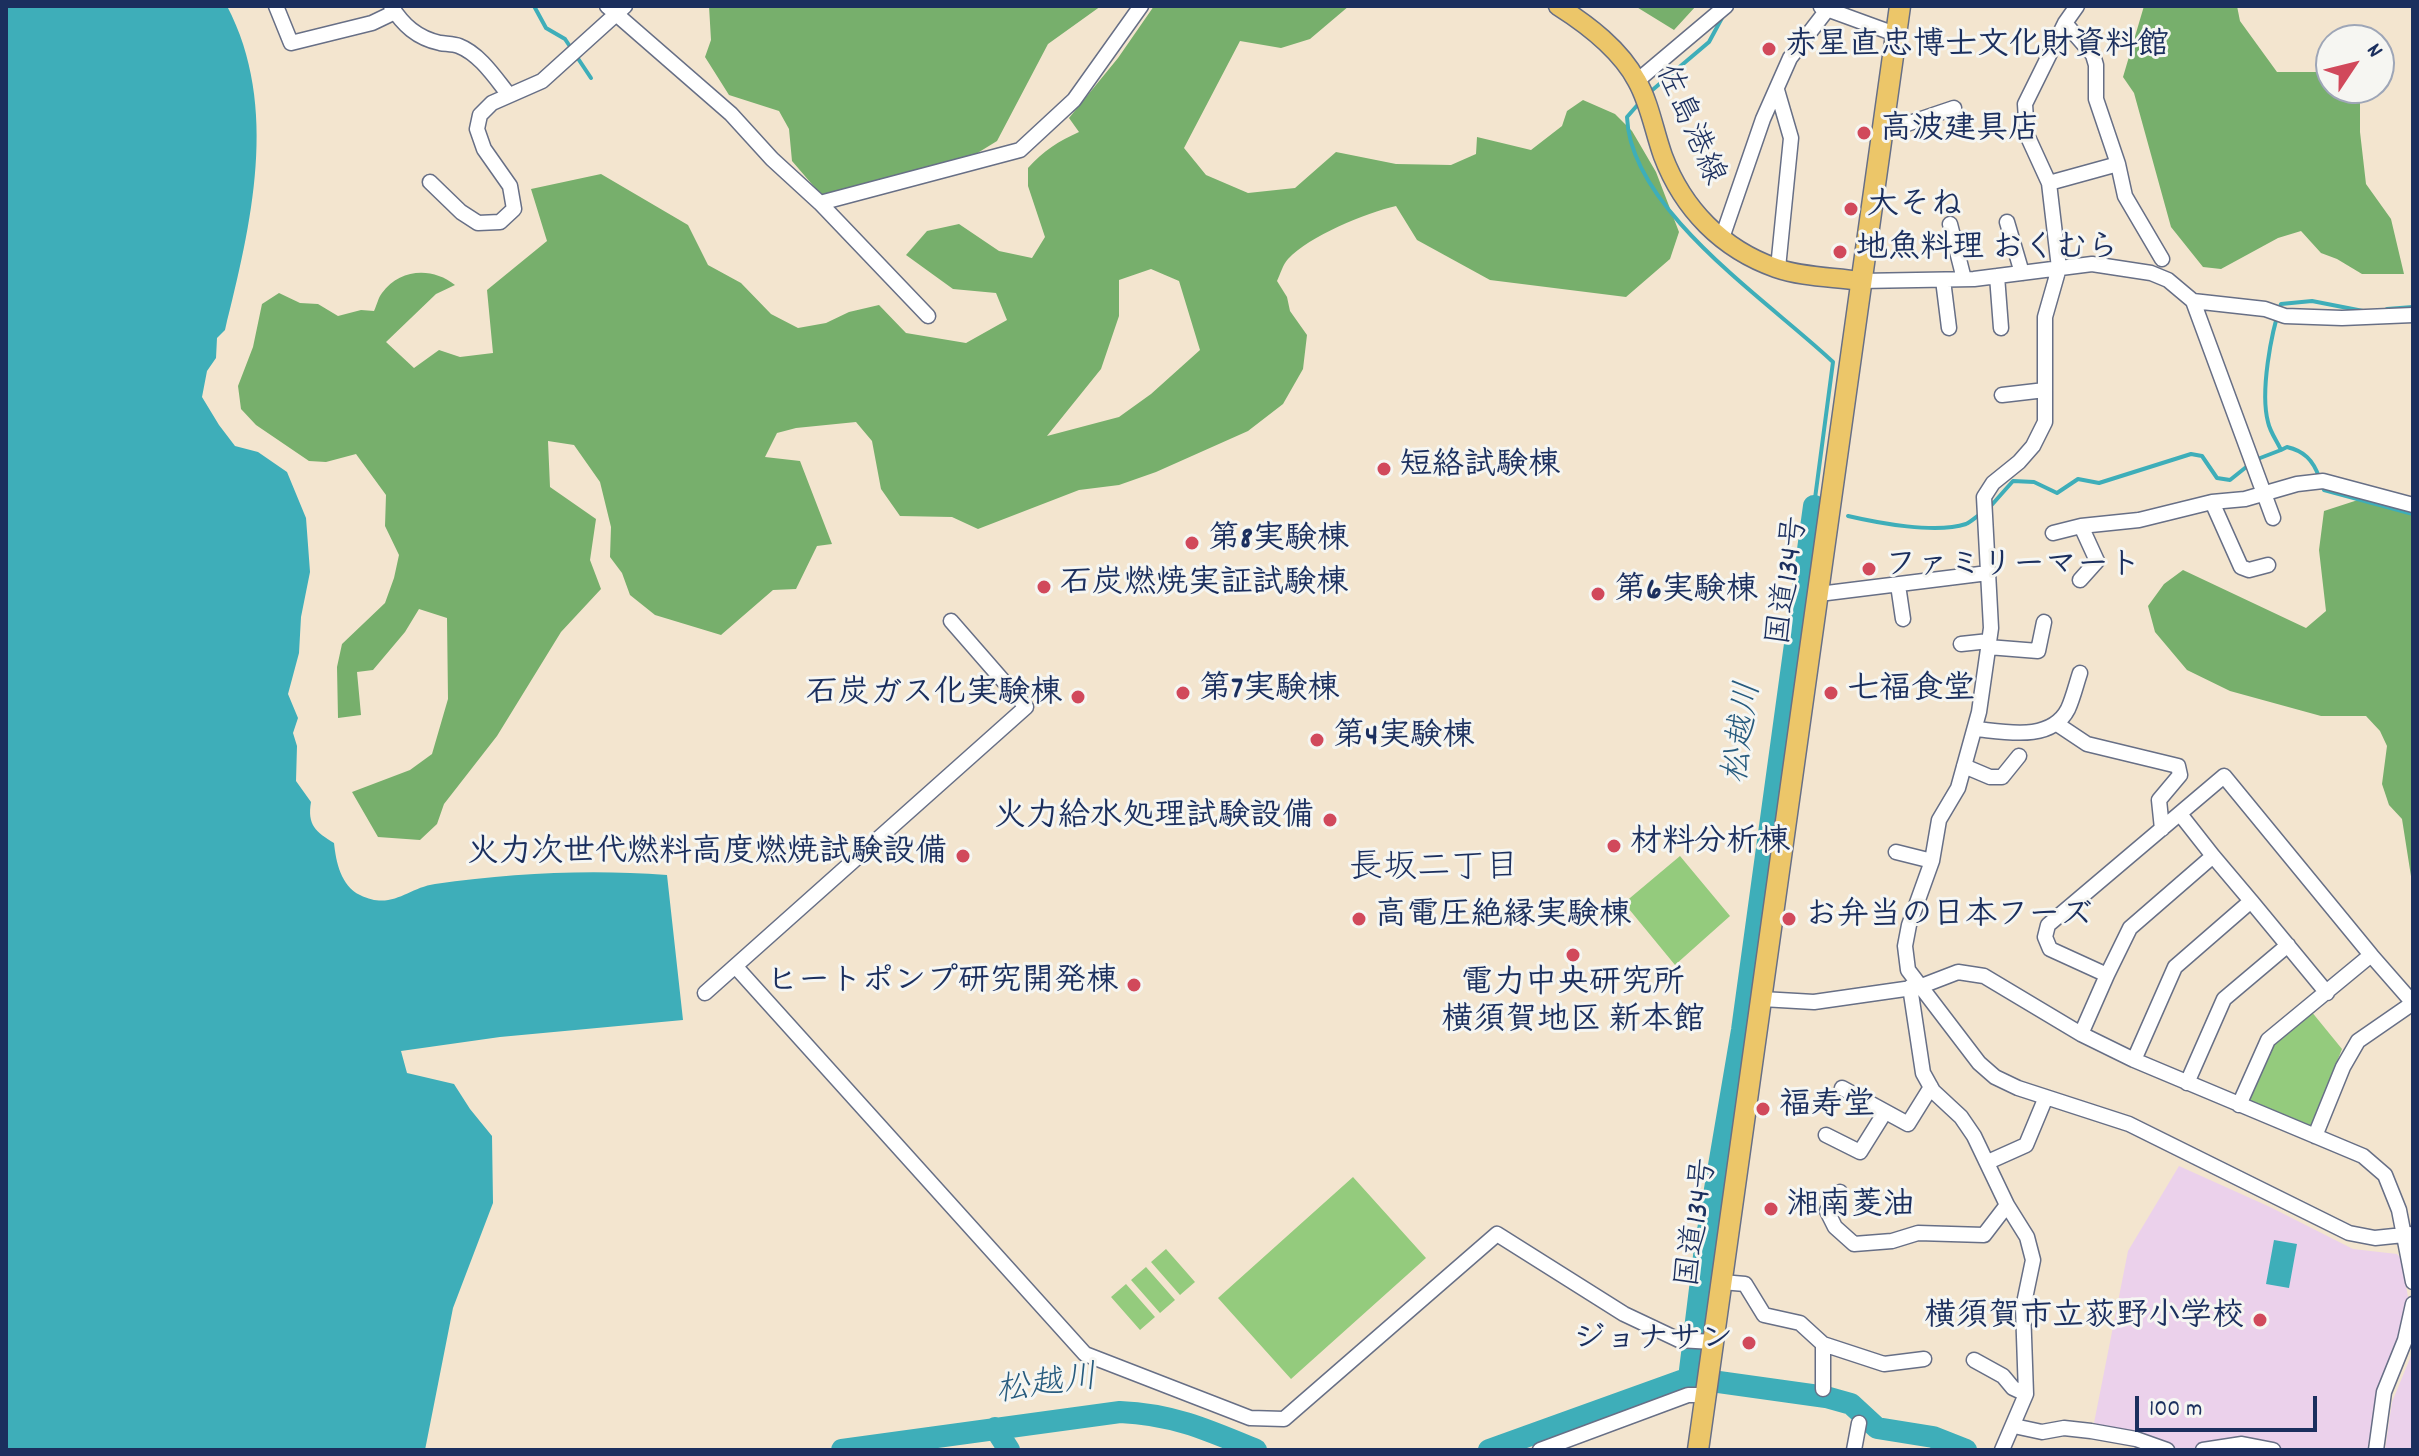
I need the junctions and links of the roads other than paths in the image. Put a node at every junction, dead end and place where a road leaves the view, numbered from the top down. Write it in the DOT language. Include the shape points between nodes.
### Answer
graph roads {
  1 [pos="276,6"];
  2 [pos="1141,6"];
  3 [pos="1558,6"];
  4 [pos="1726,6"];
  5 [pos="1900,6"];
  6 [pos="2077,6"];
  7 [pos="1826,7"];
  8 [pos="393,9"];
  9 [pos="616,9"];
  10 [pos="2065,23"];
  11 [pos="1895,34"];
  12 [pos="1638,83"];
  13 [pos="1777,90"];
  14 [pos="509,95"];
  15 [pos="1954,108"];
  16 [pos="1883,132"];
  17 [pos="2118,164"];
  18 [pos="430,182"];
  19 [pos="2049,183"];
  20 [pos="820,203"];
  21 [pos="2007,222"];
  22 [pos="1950,224"];
  23 [pos="1722,238"];
  24 [pos="2162,259"];
  25 [pos="1778,268"];
  26 [pos="2059,268"];
  27 [pos="2022,273"];
  28 [pos="1997,276"];
  29 [pos="1964,279"];
  30 [pos="1943,280"];
  31 [pos="1860,281"];
  32 [pos="2193,301"];
  33 [pos="2413,315"];
  34 [pos="928,316"];
  35 [pos="1949,328"];
  36 [pos="2001,328"];
  37 [pos="2045,390"];
  38 [pos="2002,395"];
  39 [pos="2264,495"];
  40 [pos="2212,502"];
  41 [pos="2413,505"];
  42 [pos="2273,518"];
  43 [pos="2081,526"];
  44 [pos="2053,533"];
  45 [pos="2268,565"];
  46 [pos="1988,573"];
  47 [pos="2080,580"];
  48 [pos="1898,585"];
  49 [pos="1819,594"];
  50 [pos="1903,619"];
  51 [pos="951,621"];
  52 [pos="2044,622"];
  53 [pos="1961,644"];
  54 [pos="1989,644"];
  55 [pos="2080,673"];
  56 [pos="2057,724"];
  57 [pos="1976,729"];
  58 [pos="2019,756"];
  59 [pos="1964,766"];
  60 [pos="2180,814"];
  61 [pos="2162,829"];
  62 [pos="1896,852"];
  63 [pos="2213,856"];
  64 [pos="1932,861"];
  65 [pos="2251,901"];
  66 [pos="2288,945"];
  67 [pos="2371,955"];
  68 [pos="736,967"];
  69 [pos="2107,975"];
  70 [pos="1914,987"];
  71 [pos="705,993"];
  72 [pos="2327,993"];
  73 [pos="1762,999"];
  74 [pos="2081,1034"];
  75 [pos="2134,1060"];
  76 [pos="2187,1083"];
  77 [pos="1931,1087"];
  78 [pos="1842,1088"];
  79 [pos="2046,1097"];
  80 [pos="2239,1105"];
  81 [pos="1885,1112"];
  82 [pos="1826,1135"];
  83 [pos="2315,1136"];
  84 [pos="1988,1162"];
  85 [pos="1840,1192"];
  86 [pos="2007,1205"];
  87 [pos="2408,1235"];
  88 [pos="1722,1282"];
  89 [pos="2413,1282"];
  90 [pos="2413,1304"];
  91 [pos="1713,1342"];
  92 [pos="1823,1344"];
  93 [pos="1924,1359"];
  94 [pos="1974,1360"];
  95 [pos="1707,1385"];
  96 [pos="1823,1389"];
  97 [pos="2026,1394"];
  98 [pos="1859,1423"];
  99 [pos="2014,1426"];
  100 [pos="2134,1445"];
  101 [pos="1540,1450"];
  102 [pos="1698,1450"];
  103 [pos="1854,1450"];
  104 [pos="2002,1450"];
  105 [pos="2167,1450"];
  106 [pos="2203,1450"];
  107 [pos="2273,1450"];
  108 [pos="2376,1450"];
  1 -- 8 [label="street" via="291,43 372,23"];
  2 -- 20 [label="street" via="1074,100 1020,150"];
  3 -- 12 [label="main road, 佐島港線" via="1609,45"];
  4 -- 12 [label="street"];
  5 -- 11 [label="highway, 国道134号"];
  6 -- 10 [label="street"];
  7 -- 11 [label="street"];
  7 -- 13 [label="street" via="1790,58"];
  8 -- 14 [label="street" via="417,34 461,46"];
  9 -- 14 [label="street" via="542,81"];
  9 -- 20 [label="street"];
  10 -- 17 [label="street" via="2093,55 2096,99"];
  10 -- 19 [label="street" via="2025,104 2027,135"];
  11 -- 16 [label="highway, 国道134号"];
  12 -- 23 [label="main road, 佐島港線" via="1675,182 1689,207"];
  13 -- 23 [label="street"];
  13 -- 25 [label="street" via="1791,138"];
  14 -- 18 [label="street" via="480,115 477,129 510,186 514,209 500,222 478,223"];
  15 -- 16 [label="street"];
  16 -- 31 [label="highway, 国道134号"];
  17 -- 19 [label="street"];
  17 -- 24 [label="street" via="2125,196"];
  19 -- 26 [label="street"];
  20 -- 34 [label="street"];
  21 -- 27 [label="street"];
  22 -- 29 [label="street"];
  23 -- 25 [label="main road, 佐島港線"];
  25 -- 31 [label="main road, 佐島港線"];
  26 -- 27 [label="street"];
  26 -- 32 [label="street" via="2092,264 2151,273"];
  26 -- 37 [label="street" via="2045,317"];
  27 -- 28 [label="street"];
  28 -- 29 [label="street"];
  28 -- 36 [label="street"];
  29 -- 30 [label="street"];
  30 -- 31 [label="street"];
  30 -- 35 [label="street"];
  31 -- 49 [label="highway, 国道134号"];
  32 -- 33 [label="street" via="2285,316"];
  32 -- 39 [label="street"];
  37 -- 38 [label="street"];
  37 -- 46 [label="street" via="2045,422 2033,446 1984,497"];
  39 -- 40 [label="street"];
  39 -- 41 [label="street" via="2323,481"];
  39 -- 42 [label="street"];
  40 -- 43 [label="street" via="2139,520"];
  40 -- 45 [label="street" via="2241,567"];
  43 -- 44 [label="street"];
  43 -- 47 [label="street" via="2097,561"];
  46 -- 48 [label="street"];
  46 -- 54 [label="street"];
  48 -- 49 [label="street"];
  48 -- 50 [label="street"];
  49 -- 73 [label="highway, 国道134号"];
  51 -- 68 [label="street" via="1026,707"];
  52 -- 54 [label="street" via="2038,651"];
  53 -- 54 [label="street"];
  54 -- 57 [label="street"];
  55 -- 56 [label="street"];
  56 -- 57 [label="street" via="2033,732"];
  56 -- 61 [label="street" via="2087,744 2178,766 2180,775 2159,800"];
  57 -- 59 [label="street"];
  58 -- 59 [label="street" via="2002,777"];
  59 -- 64 [label="street" via="1939,820"];
  60 -- 61 [label="street"];
  60 -- 63 [label="street"];
  60 -- 67 [label="street" via="2224,776"];
  61 -- 69 [label="street" via="2048,925 2050,949"];
  62 -- 64 [label="street"];
  63 -- 65 [label="street"];
  63 -- 69 [label="street" via="2130,928"];
  64 -- 70 [label="street" via="1905,946"];
  65 -- 66 [label="street"];
  65 -- 75 [label="street" via="2175,967"];
  66 -- 72 [label="street"];
  66 -- 76 [label="street" via="2224,999"];
  67 -- 72 [label="street"];
  67 -- 83 [label="street" via="2413,1003 2358,1041"];
  68 -- 71 [label="street"];
  68 -- 91 [label="street" via="1085,1354 1250,1418 1284,1419 1497,1234 1624,1314 1679,1340"];
  69 -- 74 [label="street"];
  70 -- 73 [label="street" via="1814,1002"];
  70 -- 74 [label="street" via="1958,972 1984,976"];
  70 -- 77 [label="street" via="1923,1073"];
  70 -- 79 [label="street" via="1995,1077"];
  72 -- 80 [label="street" via="2268,1040"];
  73 -- 88 [label="highway, 国道134号"];
  74 -- 75 [label="street"];
  75 -- 76 [label="street"];
  76 -- 80 [label="street"];
  77 -- 81 [label="street" via="1908,1124"];
  77 -- 84 [label="street" via="1961,1117"];
  78 -- 81 [label="street"];
  79 -- 84 [label="street" via="2026,1145"];
  79 -- 87 [label="street" via="2129,1124 2349,1233 2375,1238"];
  80 -- 83 [label="street"];
  81 -- 82 [label="street" via="1860,1152"];
  83 -- 87 [label="street" via="2363,1156 2385,1175"];
  84 -- 86 [label="street"];
  85 -- 86 [label="street" via="1827,1211 1854,1244 1918,1233 1984,1235"];
  86 -- 97 [label="street" via="2027,1237 2033,1260 2023,1308"];
  87 -- 89 [label="street"];
  88 -- 91 [label="highway, 国道134号"];
  88 -- 92 [label="street" via="1745,1284 1764,1315 1800,1323"];
  90 -- 108 [label="street" via="2384,1392"];
  91 -- 95 [label="highway, 国道134号"];
  92 -- 93 [label="street" via="1884,1364"];
  92 -- 96 [label="street"];
  94 -- 97 [label="street"];
  95 -- 101 [label="street"];
  95 -- 102 [label="highway, 国道134号"];
  97 -- 99 [label="street"];
  98 -- 103 [label="street"];
  99 -- 100 [label="street" via="2042,1432 2064,1428"];
  99 -- 104 [label="street"];
  100 -- 105 [label="street"];
  106 -- 107 [label="street" via="2242,1444"];
}
